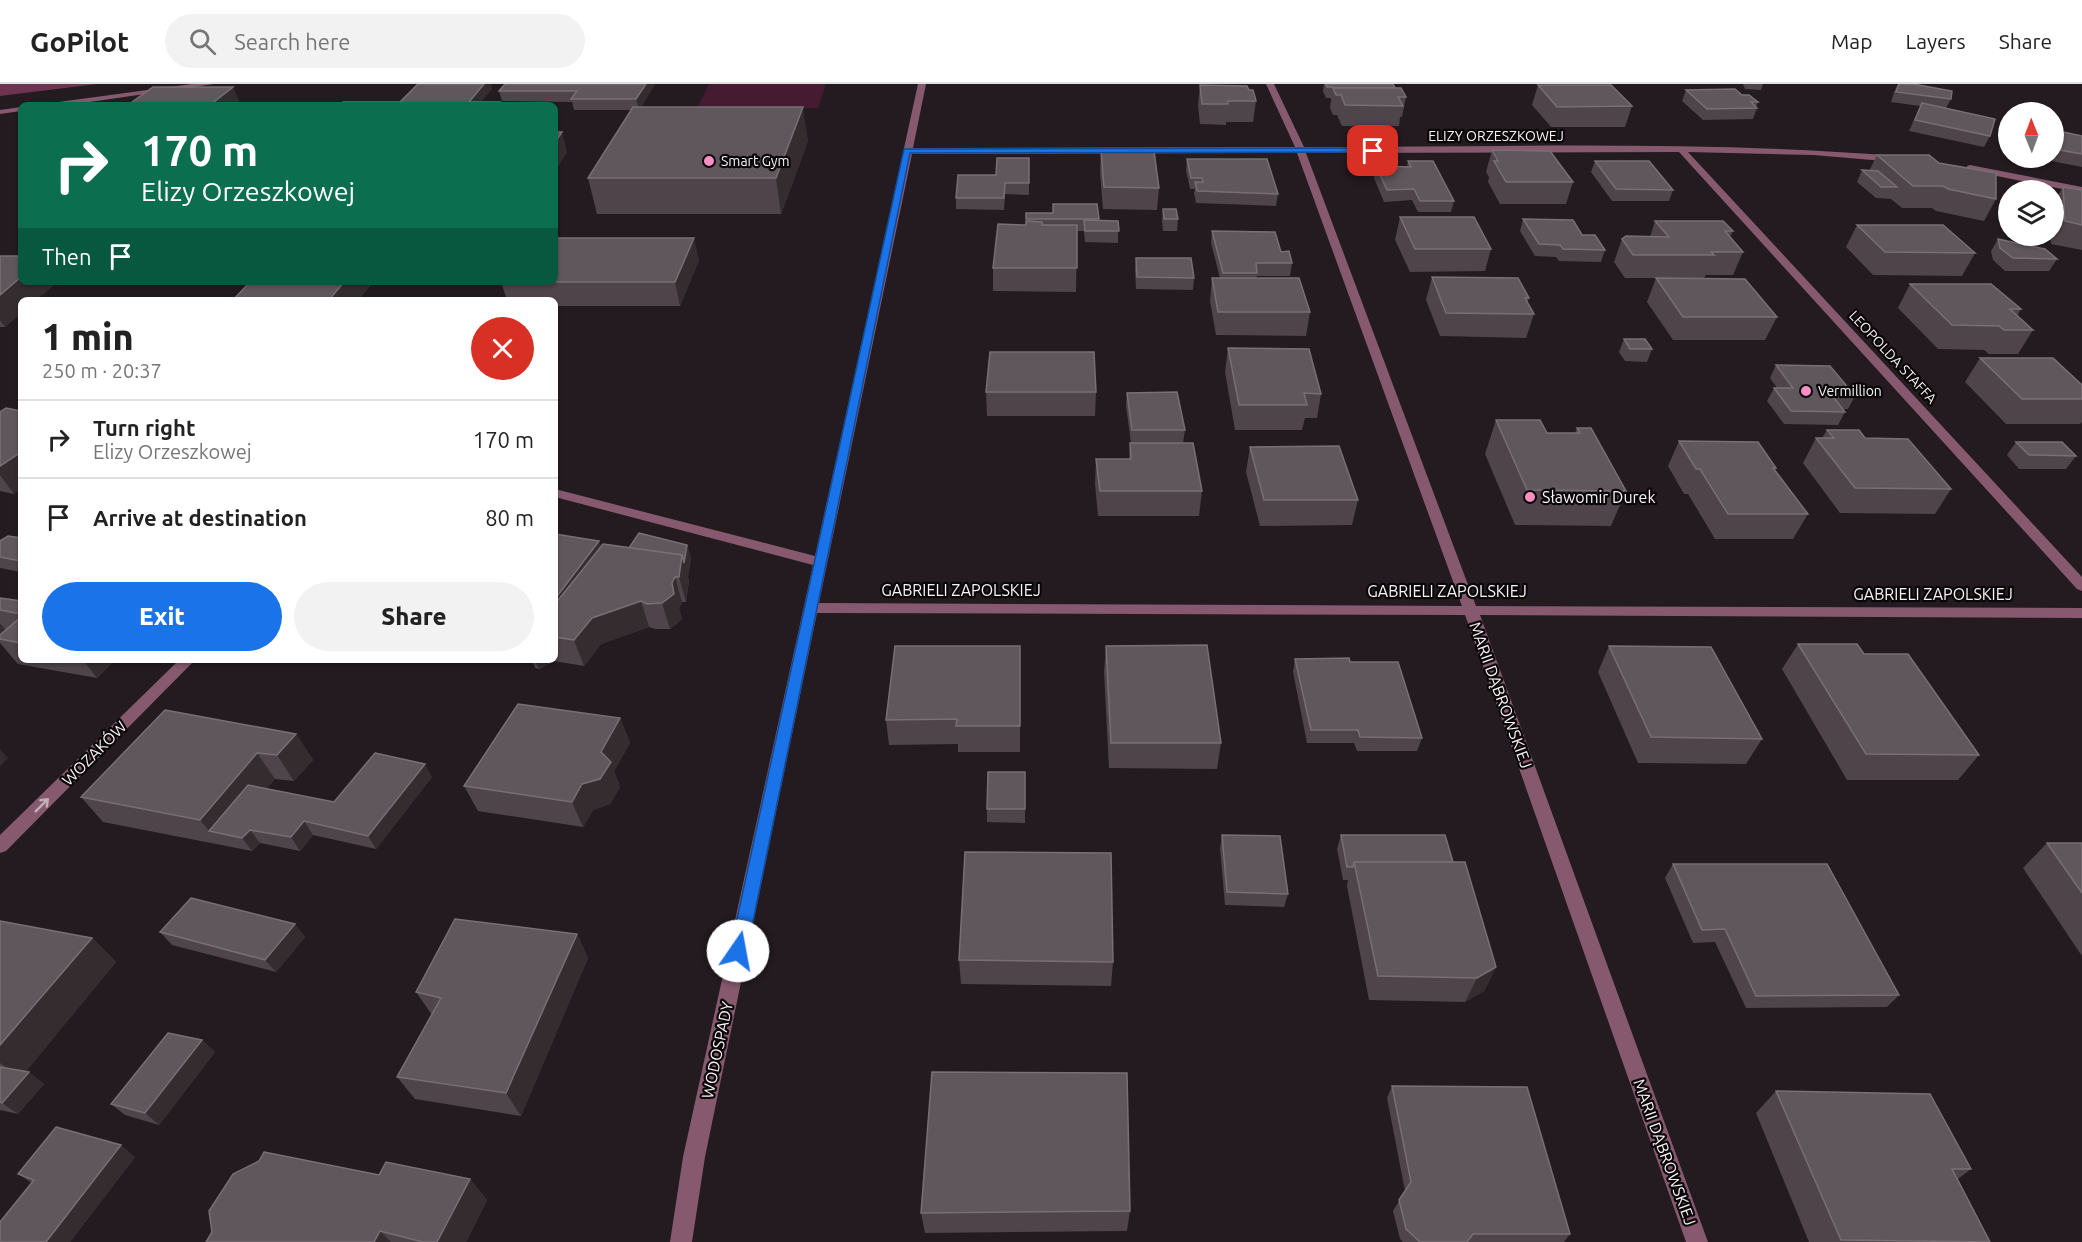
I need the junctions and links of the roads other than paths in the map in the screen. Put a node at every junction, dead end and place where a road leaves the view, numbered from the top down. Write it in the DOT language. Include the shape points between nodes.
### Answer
graph roads {
  1 [pos="210,84"];
  2 [pos="922,84"];
  3 [pos="1270,84"];
  4 [pos="74,102"];
  5 [pos="18,109"];
  6 [pos="0,112"];
  7 [pos="1681,149"];
  8 [pos="907,151"];
  9 [pos="1301,151"];
  10 [pos="1903,160"];
  11 [pos="1955,166"];
  12 [pos="2082,190"];
  13 [pos="558,494"];
  14 [pos="820,562"];
  15 [pos="2082,586"];
  16 [pos="812,608"];
  17 [pos="1470,609"];
  18 [pos="2082,613"];
  19 [pos="185,663"];
  20 [pos="0,846"];
  21 [pos="681,1242"];
  22 [pos="1697,1242"];
  1 -- 4 [label="street"];
  2 -- 8 [label="street, WODOSPADY"];
  3 -- 9 [label="street, MARII DĄBROWSKIEJ"];
  5 -- 6 [label="street"];
  7 -- 9 [label="street, ELIZY ORZESZKOWEJ"];
  7 -- 10 [label="street, ELIZY ORZESZKOWEJ" via="1813,152"];
  7 -- 15 [label="street, LEOPOLDA STAFFA"];
  8 -- 9 [label="street, ELIZY ORZESZKOWEJ"];
  8 -- 14 [label="street, WODOSPADY"];
  9 -- 17 [label="street, MARII DĄBROWSKIEJ"];
  11 -- 12 [label="street"];
  13 -- 14 [label="street"];
  14 -- 16 [label="street, WODOSPADY"];
  16 -- 17 [label="street, GABRIELI ZAPOLSKIEJ"];
  16 -- 21 [label="street, WODOSPADY" via="694,1157"];
  17 -- 18 [label="street, GABRIELI ZAPOLSKIEJ"];
  17 -- 22 [label="street, MARII DĄBROWSKIEJ"];
  20 -- 19 [label="street, WOZAKÓW, one-way"];
}
